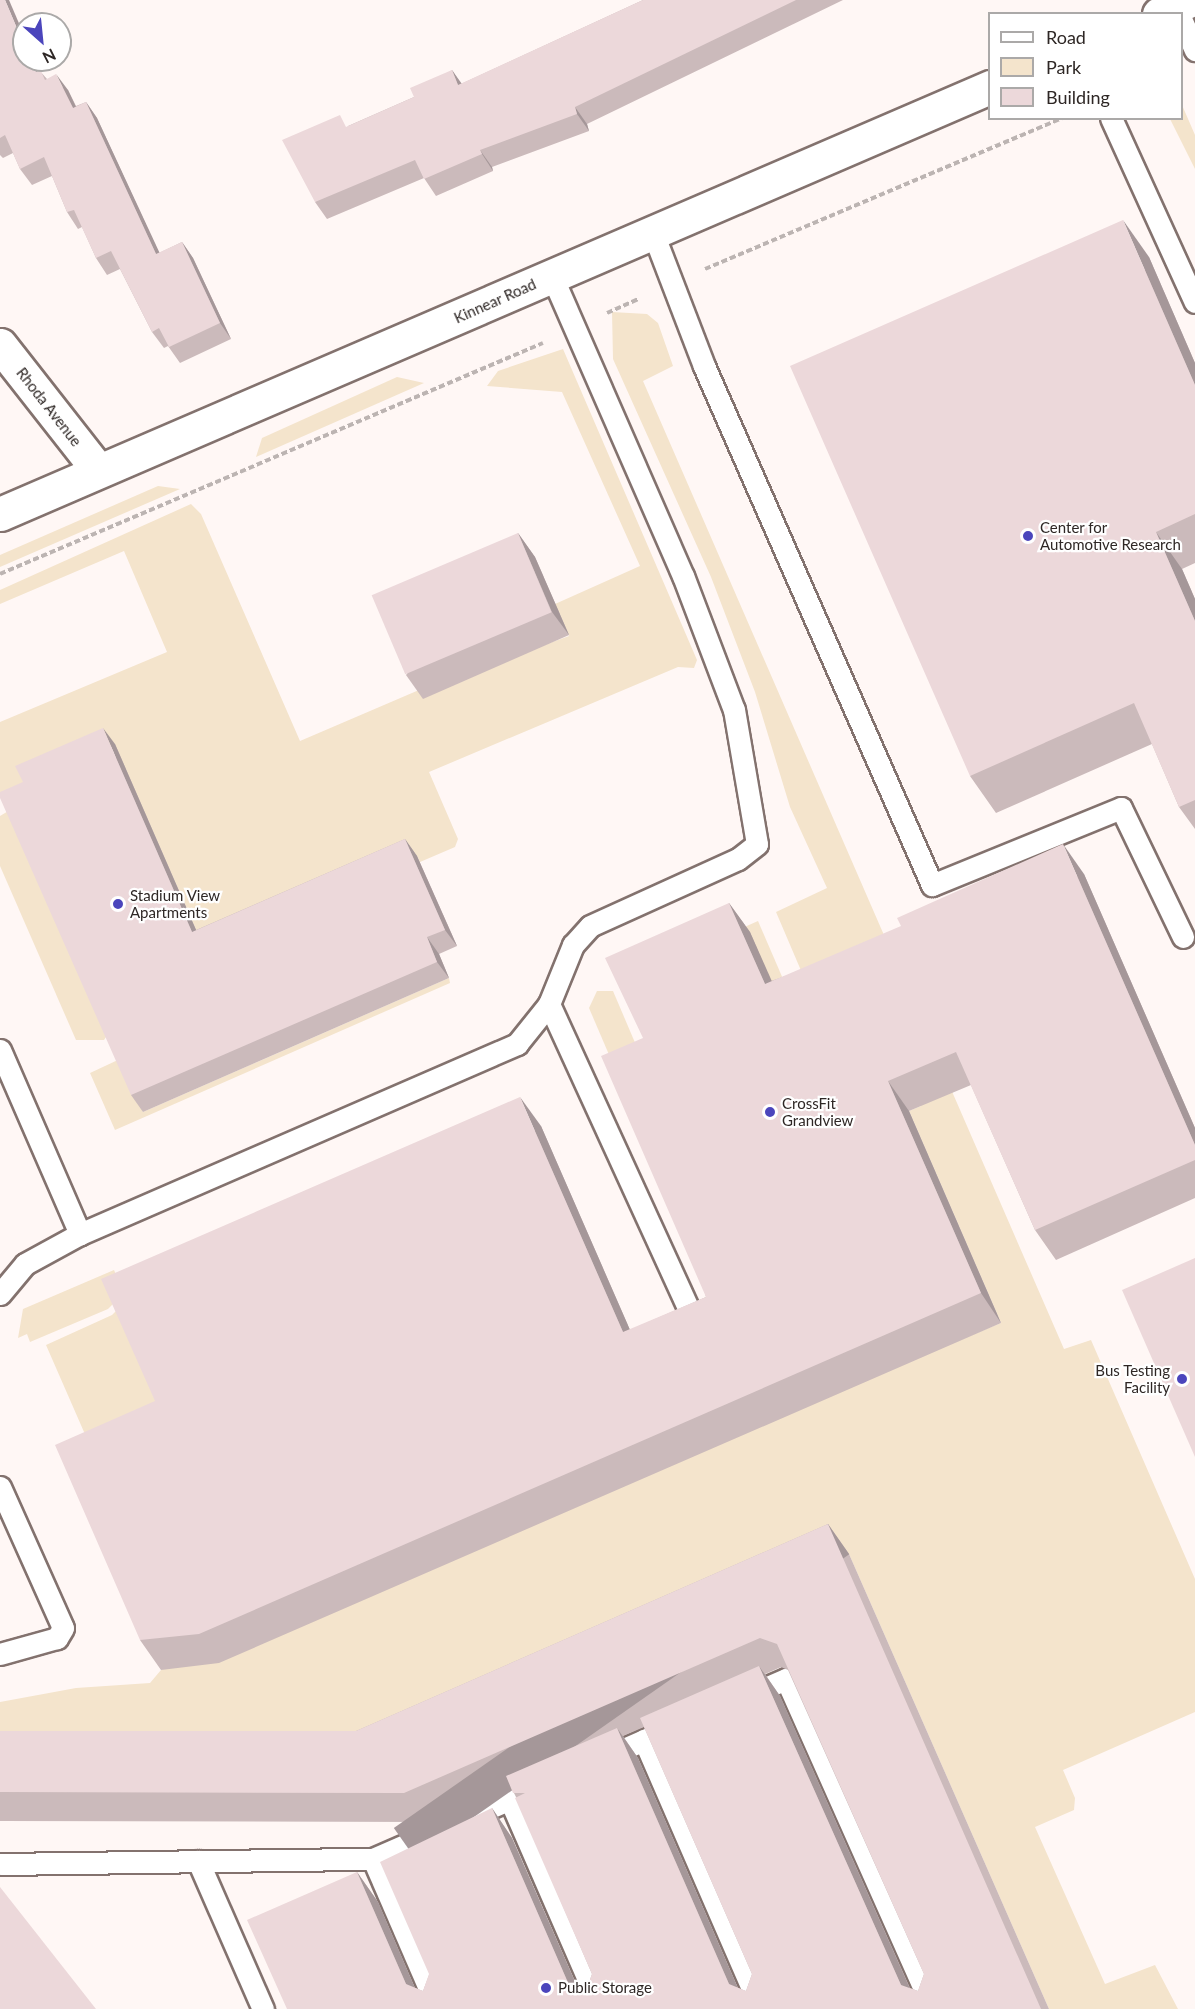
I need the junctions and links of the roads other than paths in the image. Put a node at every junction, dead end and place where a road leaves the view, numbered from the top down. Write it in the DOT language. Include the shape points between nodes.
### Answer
graph roads {
  1 [pos="1183,25"];
  2 [pos="1195,50"];
  3 [pos="988,88"];
  4 [pos="1112,120"];
  5 [pos="653,233"];
  6 [pos="552,276"];
  7 [pos="1195,302"];
  8 [pos="0,345"];
  9 [pos="98,470"];
  10 [pos="0,514"];
  11 [pos="1183,937"];
  12 [pos="549,1004"];
  13 [pos="0,1050"];
  14 [pos="80,1234"];
  15 [pos="0,1294"];
  16 [pos="690,1312"];
  17 [pos="0,1487"];
  18 [pos="0,1654"];
  19 [pos="731,1703"];
  20 [pos="698,1717"];
  21 [pos="644,1740"];
  22 [pos="582,1768"];
  23 [pos="561,1777"];
  24 [pos="510,1800"];
  25 [pos="373,1859"];
  26 [pos="198,1861"];
  27 [pos="0,1864"];
  28 [pos="263,2009"];
  29 [pos="438,2009"];
  30 [pos="601,2009"];
  31 [pos="761,2009"];
  32 [pos="933,2009"];
  1 -- 2 [label="lane"];
  3 -- 5 [label="street, Kinnear Road"];
  4 -- 7 [label="lane"];
  5 -- 6 [label="street, Kinnear Road"];
  5 -- 11 [label="lane" via="932,885 1121,808"];
  6 -- 9 [label="street, Kinnear Road"];
  6 -- 12 [label="lane" via="683,576 734,710 757,844 738,859 590,926 573,945"];
  8 -- 9 [label="street, Rhoda Avenue"];
  9 -- 10 [label="street, Kinnear Road"];
  12 -- 14 [label="lane" via="517,1044"];
  12 -- 16 [label="lane"];
  13 -- 14 [label="lane"];
  14 -- 15 [label="lane" via="25,1264"];
  17 -- 18 [label="lane" via="63,1628 57,1638"];
  19 -- 32 [label="lane" via="786,1679"];
  20 -- 21 [label="lane"];
  21 -- 22 [label="lane"];
  21 -- 31 [label="lane"];
  23 -- 24 [label="lane"];
  24 -- 25 [label="lane"];
  24 -- 30 [label="lane"];
  25 -- 26 [label="lane"];
  25 -- 29 [label="lane"];
  26 -- 27 [label="lane"];
  26 -- 28 [label="lane"];
}
